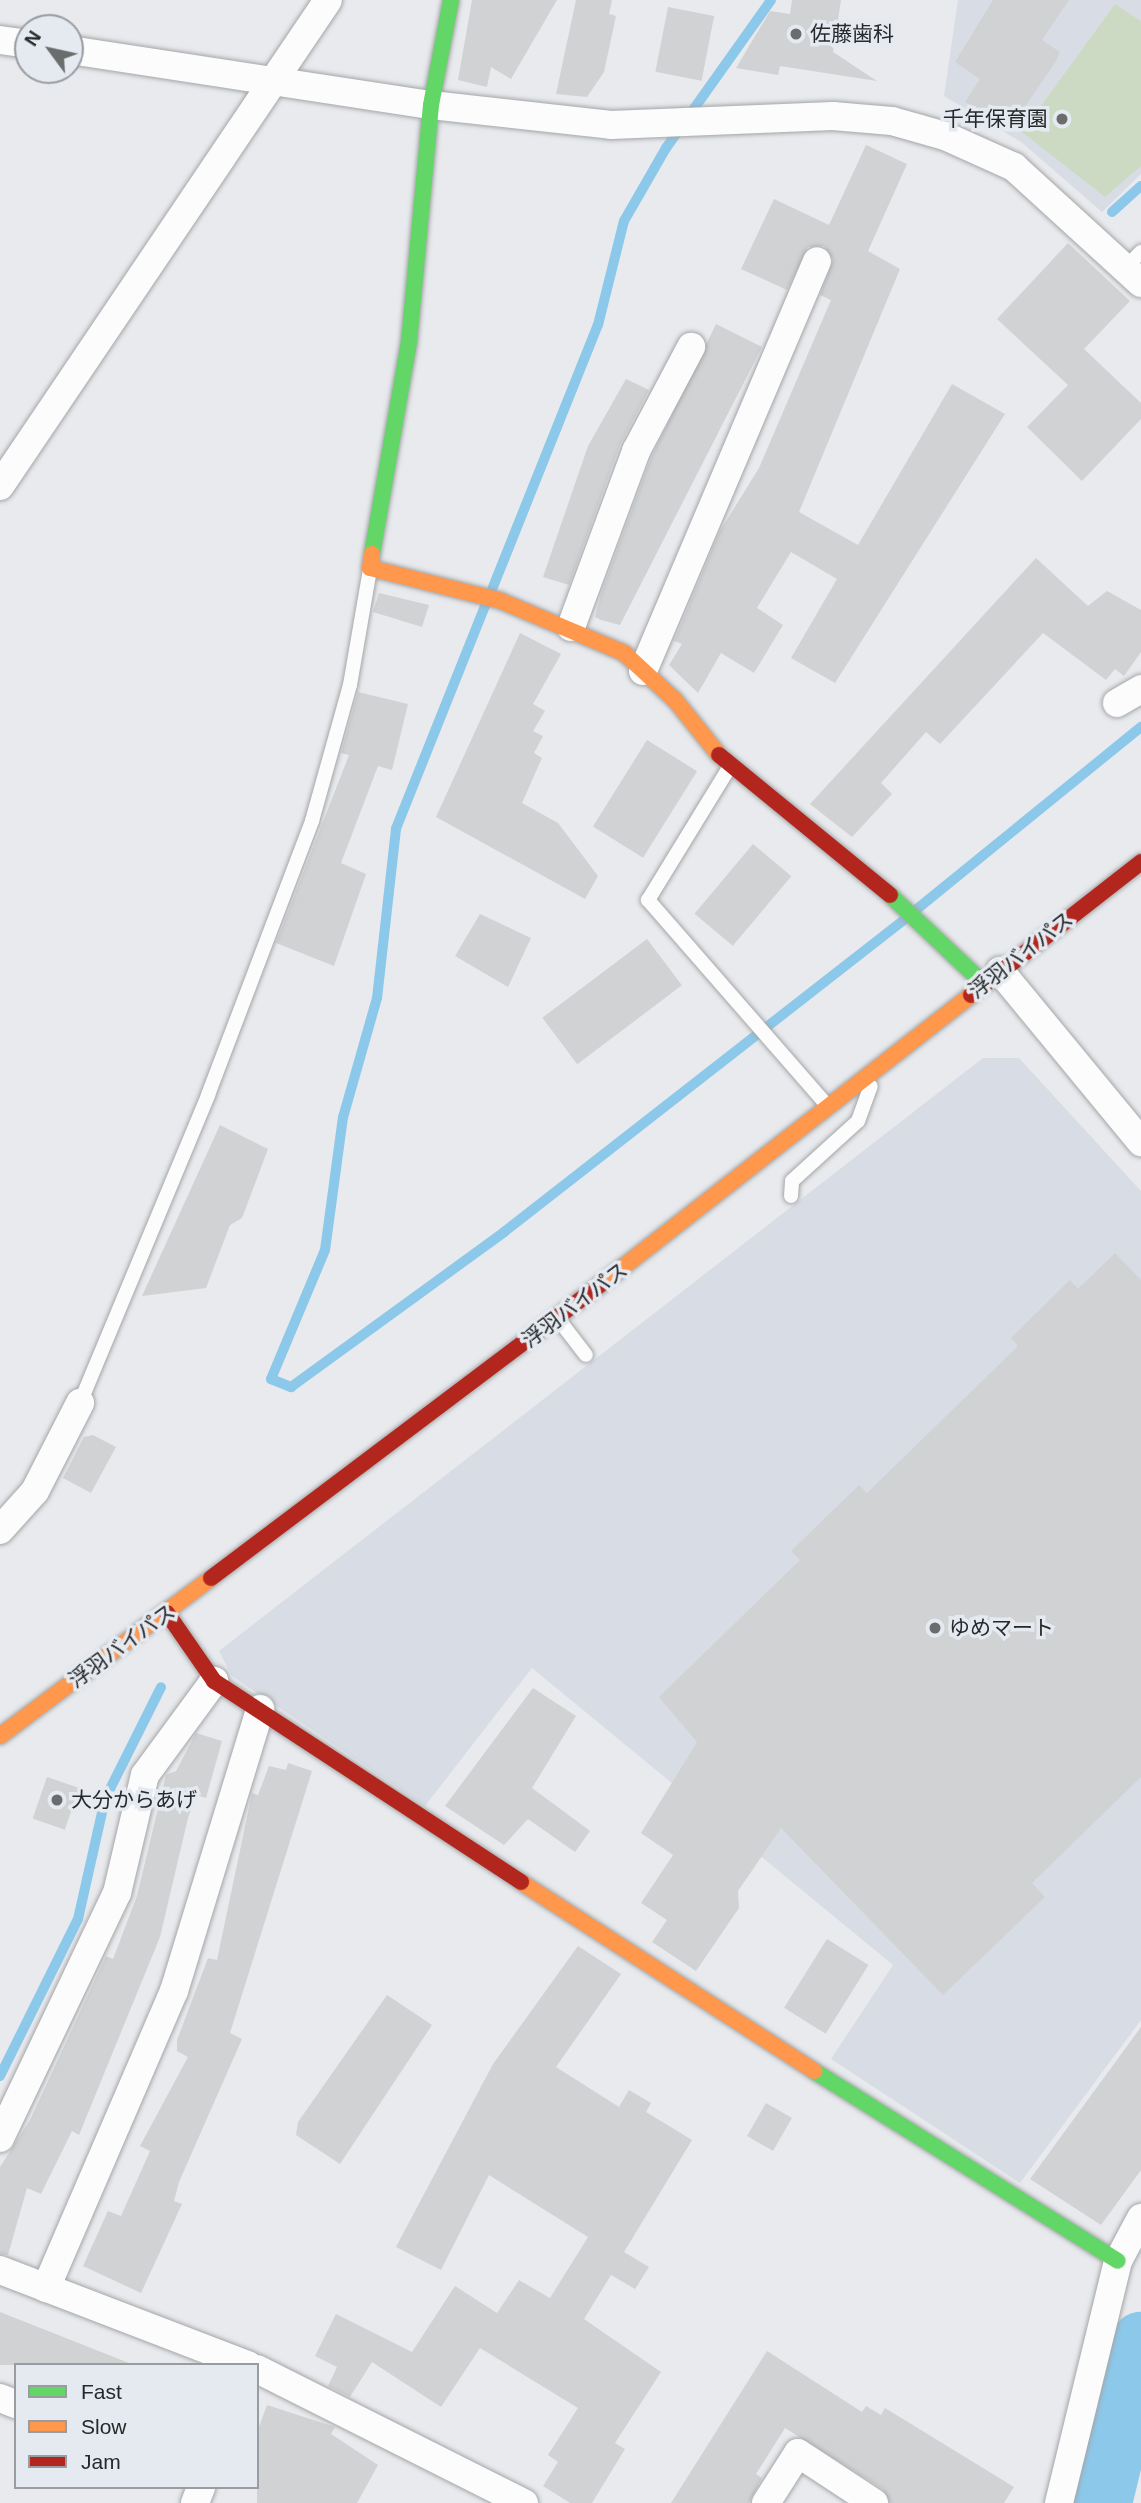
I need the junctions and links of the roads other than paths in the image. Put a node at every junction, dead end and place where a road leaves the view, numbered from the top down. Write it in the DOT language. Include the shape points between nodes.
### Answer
graph roads {
  1 [pos="328,0"];
  2 [pos="451,0"];
  3 [pos="84,52"];
  4 [pos="276,80"];
  5 [pos="431,105"];
  6 [pos="817,261"];
  7 [pos="1136,268"];
  8 [pos="691,347"];
  9 [pos="0,486"];
  10 [pos="370,568"];
  11 [pos="571,627"];
  12 [pos="643,671"];
  13 [pos="729,767"];
  14 [pos="1141,862"];
  15 [pos="992,977"];
  16 [pos="877,1069"];
  17 [pos="829,1107"];
  18 [pos="1141,1142"];
  19 [pos="791,1196"];
  20 [pos="558,1318"];
  21 [pos="586,1355"];
  22 [pos="80,1402"];
  23 [pos="0,1530"];
  24 [pos="167,1613"];
  25 [pos="214,1681"];
  26 [pos="260,1709"];
  27 [pos="0,1736"];
  28 [pos="0,2138"];
  29 [pos="1141,2218"];
  30 [pos="1118,2261"];
  31 [pos="0,2270"];
  32 [pos="47,2287"];
  33 [pos="243,2363"];
  34 [pos="259,2370"];
  35 [pos="524,2503"];
  36 [pos="766,2503"];
  37 [pos="874,2503"];
  38 [pos="1059,2503"];
  1 -- 4 [label="street"];
  2 -- 5 [label="main road"];
  3 -- 4 [label="street"];
  4 -- 5 [label="street"];
  4 -- 9 [label="street"];
  5 -- 7 [label="street" via="611,125 833,116 892,121 945,136 1014,167"];
  5 -- 10 [label="main road" via="409,342"];
  6 -- 12 [label="street"];
  8 -- 11 [label="street" via="636,451"];
  10 -- 11 [label="main road" via="481,594"];
  10 -- 22 [label="lane" via="350,685 312,821"];
  11 -- 12 [label="main road" via="624,653"];
  12 -- 13 [label="main road"];
  13 -- 15 [label="main road"];
  13 -- 17 [label="lane" via="648,900"];
  14 -- 15 [label="main road, 浮羽バイパス"];
  15 -- 16 [label="main road, 浮羽バイパス"];
  15 -- 18 [label="street"];
  16 -- 17 [label="main road, 浮羽バイパス"];
  16 -- 19 [label="lane" via="858,1121 792,1181"];
  17 -- 20 [label="main road, 浮羽バイパス"];
  20 -- 21 [label="lane"];
  20 -- 24 [label="main road, 浮羽バイパス"];
  22 -- 23 [label="street" via="35,1491"];
  24 -- 25 [label="main road"];
  24 -- 27 [label="main road, 浮羽バイパス"];
  25 -- 26 [label="main road"];
  25 -- 28 [label="street" via="145,1775 117,1893"];
  26 -- 30 [label="main road" via="694,1996"];
  26 -- 32 [label="street" via="174,1991"];
  29 -- 30 [label="street"];
  30 -- 38 [label="street"];
  31 -- 32 [label="street"];
  32 -- 33 [label="street"];
  34 -- 35 [label="street"];
  36 -- 37 [label="street" via="798,2453"];
}
